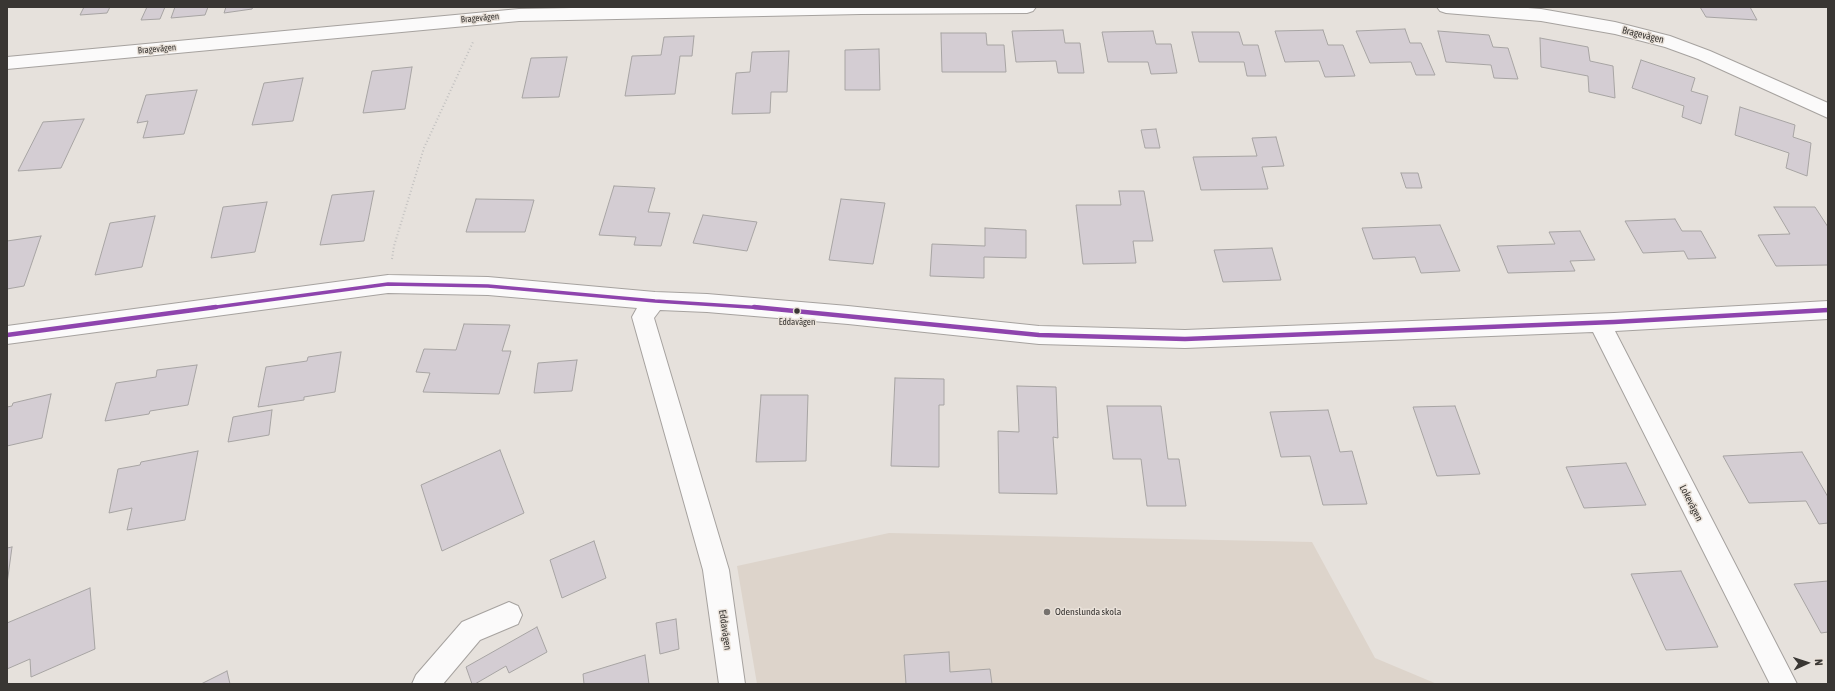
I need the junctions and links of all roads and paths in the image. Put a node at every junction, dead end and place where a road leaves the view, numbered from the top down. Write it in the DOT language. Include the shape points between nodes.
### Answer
graph roads {
  1 [pos="1027,7"];
  2 [pos="1446,7"];
  3 [pos="484,18"];
  4 [pos="7,63"];
  5 [pos="1828,111"];
  6 [pos="388,284"];
  7 [pos="654,301"];
  8 [pos="1828,310"];
  9 [pos="1599,322"];
  10 [pos="7,335"];
  11 [pos="509,615"];
  12 [pos="425,684"];
  13 [pos="732,684"];
  14 [pos="1784,684"];
  1 -- 3 [label="street, Bragevägen" via="845,8 519,15"];
  2 -- 5 [label="street, Bragevägen" via="1541,14 1670,42"];
  3 -- 4 [label="street, Bragevägen"];
  3 -- 6 [label="path" via="424,148 394,246"];
  6 -- 7 [label="street" via="488,286"];
  6 -- 10 [label="street"];
  7 -- 9 [label="street" via="832,313 1039,335 1185,339"];
  7 -- 13 [label="street, Eddavägen" via="643,318 716,570"];
  8 -- 9 [label="street"];
  9 -- 14 [label="street, Lokevägen"];
  11 -- 12 [label="street" via="471,631"];
}
